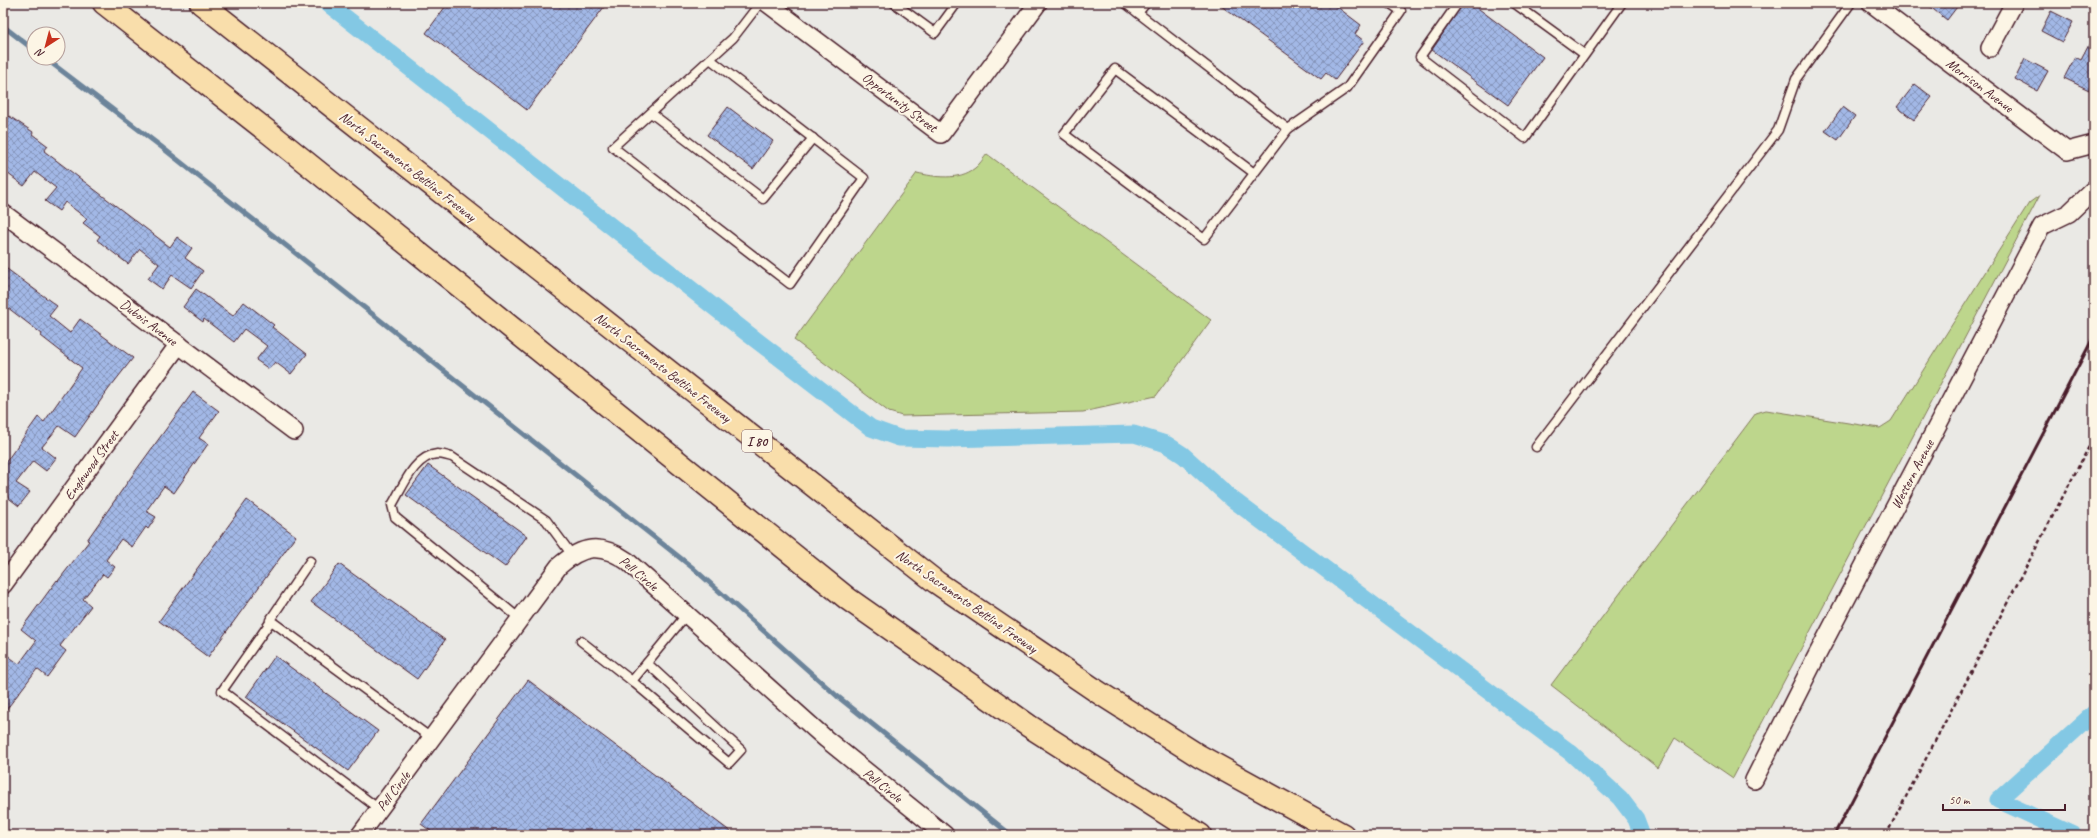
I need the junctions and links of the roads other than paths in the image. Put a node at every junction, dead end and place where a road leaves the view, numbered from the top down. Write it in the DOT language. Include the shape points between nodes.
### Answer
graph roads {
  1 [pos="104,3"];
  2 [pos="201,3"];
  3 [pos="760,3"];
  4 [pos="767,3"];
  5 [pos="894,3"];
  6 [pos="957,3"];
  7 [pos="1038,3"];
  8 [pos="1125,3"];
  9 [pos="1146,3"];
  10 [pos="1389,3"];
  11 [pos="1458,3"];
  12 [pos="1514,3"];
  13 [pos="1622,3"];
  14 [pos="1851,3"];
  15 [pos="1871,3"];
  16 [pos="2014,3"];
  17 [pos="1138,13"];
  18 [pos="1990,48"];
  19 [pos="1584,54"];
  20 [pos="710,59"];
  21 [pos="651,113"];
  22 [pos="1288,129"];
  23 [pos="813,138"];
  24 [pos="2094,144"];
  25 [pos="1254,173"];
  26 [pos="2094,189"];
  27 [pos="3,212"];
  28 [pos="179,344"];
  29 [pos="294,431"];
  30 [pos="1536,447"];
  31 [pos="572,555"];
  32 [pos="310,561"];
  33 [pos="3,586"];
  34 [pos="687,614"];
  35 [pos="520,619"];
  36 [pos="271,621"];
  37 [pos="581,641"];
  38 [pos="647,663"];
  39 [pos="632,681"];
  40 [pos="431,738"];
  41 [pos="1754,780"];
  42 [pos="379,809"];
  43 [pos="360,835"];
  44 [pos="945,835"];
  45 [pos="1200,835"];
  46 [pos="1343,835"];
  1 -- 45 [label="highway" via="272,135 848,599 1029,726"];
  2 -- 46 [label="highway, North Sacramento Beltline Freeway / I 80" via="936,582 1098,692 1199,756"];
  3 -- 20 [label="lane" via="733,38"];
  4 -- 7 [label="street, Opportunity Street" via="941,134"];
  5 -- 6 [label="lane" via="935,33"];
  8 -- 17 [label="lane"];
  9 -- 17 [label="lane"];
  10 -- 22 [label="lane" via="1401,11 1347,88"];
  11 -- 19 [label="lane" via="1420,56 1525,138"];
  12 -- 19 [label="lane"];
  13 -- 19 [label="lane"];
  14 -- 30 [label="lane" via="1796,79 1778,130"];
  15 -- 24 [label="street, Morrison Avenue" via="2067,151"];
  16 -- 18 [label="street"];
  17 -- 22 [label="lane"];
  20 -- 21 [label="lane"];
  20 -- 23 [label="lane"];
  21 -- 23 [label="lane" via="763,199"];
  21 -- 23 [label="lane" via="613,148 790,284 864,178"];
  22 -- 25 [label="lane"];
  25 -- 25 [label="lane" via="1204,239 1064,134 1116,69"];
  26 -- 41 [label="street, Western Avenue" via="2069,213 2042,226 1814,659"];
  27 -- 28 [label="street, Dubois Avenue"];
  28 -- 29 [label="street, Dubois Avenue"];
  28 -- 33 [label="street, Englewood Street"];
  31 -- 34 [label="street, Pell Circle" via="596,548 618,554"];
  31 -- 35 [label="street, Pell Circle" via="559,566"];
  31 -- 35 [label="lane" via="546,520 452,458 438,454 426,456 418,463 392,505 395,517"];
  32 -- 36 [label="lane"];
  34 -- 38 [label="lane"];
  34 -- 44 [label="street, Pell Circle" via="826,739"];
  35 -- 40 [label="street, Pell Circle"];
  36 -- 40 [label="lane"];
  36 -- 42 [label="lane" via="222,691"];
  37 -- 39 [label="lane"];
  38 -- 39 [label="lane"];
  38 -- 39 [label="lane" via="741,750 728,763"];
  40 -- 42 [label="street, Pell Circle"];
  42 -- 43 [label="street, Pell Circle"];
}
